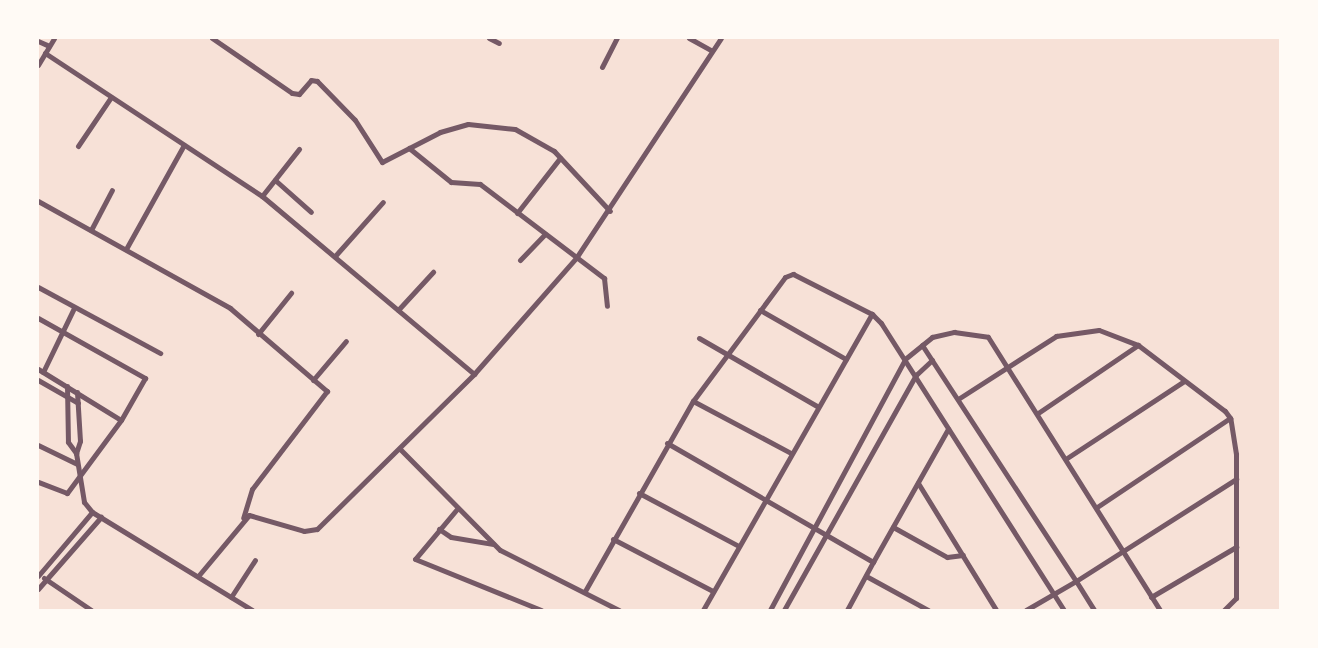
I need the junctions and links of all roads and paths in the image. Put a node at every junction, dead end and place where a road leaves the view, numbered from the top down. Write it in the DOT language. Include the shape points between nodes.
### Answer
graph roads {
  1 [pos="54,38"];
  2 [pos="212,38"];
  3 [pos="489,38"];
  4 [pos="617,38"];
  5 [pos="689,38"];
  6 [pos="721,38"];
  7 [pos="38,41"];
  8 [pos="499,43"];
  9 [pos="49,46"];
  10 [pos="712,51"];
  11 [pos="45,53"];
  12 [pos="38,65"];
  13 [pos="602,67"];
  14 [pos="111,97"];
  15 [pos="184,144"];
  16 [pos="78,146"];
  17 [pos="409,148"];
  18 [pos="299,149"];
  19 [pos="560,158"];
  20 [pos="274,180"];
  21 [pos="112,190"];
  22 [pos="262,196"];
  23 [pos="38,201"];
  24 [pos="383,202"];
  25 [pos="610,211"];
  26 [pos="311,212"];
  27 [pos="517,213"];
  28 [pos="90,230"];
  29 [pos="545,234"];
  30 [pos="126,250"];
  31 [pos="334,256"];
  32 [pos="576,258"];
  33 [pos="520,260"];
  34 [pos="433,272"];
  35 [pos="38,287"];
  36 [pos="291,293"];
  37 [pos="607,306"];
  38 [pos="74,308"];
  39 [pos="398,310"];
  40 [pos="760,310"];
  41 [pos="872,314"];
  42 [pos="38,318"];
  43 [pos="62,332"];
  44 [pos="258,334"];
  45 [pos="699,338"];
  46 [pos="346,341"];
  47 [pos="922,345"];
  48 [pos="1138,345"];
  49 [pos="160,353"];
  50 [pos="727,354"];
  51 [pos="846,359"];
  52 [pos="905,360"];
  53 [pos="932,360"];
  54 [pos="1008,369"];
  55 [pos="40,371"];
  56 [pos="474,374"];
  57 [pos="916,375"];
  58 [pos="38,380"];
  59 [pos="313,380"];
  60 [pos="1184,381"];
  61 [pos="67,386"];
  62 [pos="77,392"];
  63 [pos="68,396"];
  64 [pos="958,399"];
  65 [pos="693,401"];
  66 [pos="78,403"];
  67 [pos="817,406"];
  68 [pos="1038,412"];
  69 [pos="1230,418"];
  70 [pos="122,420"];
  71 [pos="948,429"];
  72 [pos="68,430"];
  73 [pos="79,430"];
  74 [pos="667,443"];
  75 [pos="38,445"];
  76 [pos="400,449"];
  77 [pos="76,453"];
  78 [pos="791,453"];
  79 [pos="1067,458"];
  80 [pos="77,464"];
  81 [pos="79,477"];
  82 [pos="1236,479"];
  83 [pos="38,482"];
  84 [pos="918,483"];
  85 [pos="639,493"];
  86 [pos="764,500"];
  87 [pos="1097,506"];
  88 [pos="457,509"];
  89 [pos="92,512"];
  90 [pos="101,517"];
  91 [pos="243,518"];
  92 [pos="893,527"];
  93 [pos="439,529"];
  94 [pos="814,530"];
  95 [pos="825,536"];
  96 [pos="612,539"];
  97 [pos="493,544"];
  98 [pos="737,546"];
  99 [pos="1236,547"];
  100 [pos="1123,552"];
  101 [pos="963,555"];
  102 [pos="255,560"];
  103 [pos="874,562"];
  104 [pos="38,574"];
  105 [pos="199,575"];
  106 [pos="866,576"];
  107 [pos="46,579"];
  108 [pos="1076,581"];
  109 [pos="38,589"];
  110 [pos="585,591"];
  111 [pos="712,591"];
  112 [pos="1055,595"];
  113 [pos="232,597"];
  114 [pos="1151,597"];
  115 [pos="608,604"];
  116 [pos="91,610"];
  117 [pos="252,610"];
  118 [pos="541,610"];
  119 [pos="602,610"];
  120 [pos="619,610"];
  121 [pos="703,610"];
  122 [pos="770,610"];
  123 [pos="784,610"];
  124 [pos="847,610"];
  125 [pos="928,610"];
  126 [pos="996,610"];
  127 [pos="1026,610"];
  128 [pos="1064,610"];
  129 [pos="1094,610"];
  130 [pos="1160,610"];
  131 [pos="1224,610"];
  1 -- 9 [label="street"];
  2 -- 17 [label="street" via="292,93 299,94 311,80 317,81 355,120 381,160"];
  3 -- 8 [label="street"];
  4 -- 13 [label="street"];
  5 -- 10 [label="street"];
  6 -- 10 [label="street"];
  7 -- 9 [label="street"];
  9 -- 11 [label="street"];
  10 -- 25 [label="street"];
  11 -- 12 [label="street"];
  11 -- 14 [label="street"];
  14 -- 15 [label="street"];
  14 -- 16 [label="street"];
  15 -- 22 [label="street"];
  15 -- 30 [label="street"];
  17 -- 19 [label="street" via="440,132 490,123 527,132"];
  17 -- 27 [label="street" via="444,178 480,184"];
  18 -- 20 [label="street"];
  19 -- 25 [label="street"];
  19 -- 27 [label="street"];
  20 -- 22 [label="street"];
  20 -- 26 [label="street"];
  21 -- 28 [label="street"];
  22 -- 31 [label="street"];
  23 -- 28 [label="street"];
  24 -- 31 [label="street"];
  25 -- 32 [label="street"];
  27 -- 29 [label="street"];
  28 -- 30 [label="street"];
  29 -- 32 [label="street"];
  29 -- 33 [label="street"];
  30 -- 44 [label="street" via="223,303"];
  31 -- 39 [label="street"];
  32 -- 37 [label="street" via="604,278"];
  32 -- 56 [label="street"];
  34 -- 39 [label="street"];
  35 -- 38 [label="street"];
  36 -- 44 [label="street"];
  38 -- 43 [label="street"];
  38 -- 49 [label="street"];
  39 -- 56 [label="street"];
  40 -- 41 [label="street" via="785,277 793,274"];
  40 -- 50 [label="street"];
  40 -- 51 [label="street"];
  41 -- 51 [label="street"];
  41 -- 52 [label="street"];
  42 -- 43 [label="street"];
  43 -- 55 [label="street"];
  43 -- 70 [label="street" via="145,378"];
  44 -- 59 [label="street"];
  45 -- 50 [label="street"];
  46 -- 59 [label="street"];
  47 -- 52 [label="street"];
  47 -- 53 [label="street"];
  47 -- 54 [label="street" via="945,332 984,335"];
  48 -- 54 [label="street" via="1105,331 1068,332"];
  48 -- 60 [label="street"];
  48 -- 68 [label="street"];
  50 -- 65 [label="street"];
  50 -- 67 [label="street"];
  51 -- 67 [label="street"];
  52 -- 57 [label="street"];
  52 -- 94 [label="street"];
  53 -- 57 [label="street"];
  53 -- 64 [label="street"];
  54 -- 64 [label="street"];
  54 -- 68 [label="street"];
  55 -- 61 [label="street"];
  56 -- 76 [label="street"];
  57 -- 71 [label="street"];
  57 -- 95 [label="street"];
  58 -- 63 [label="street"];
  59 -- 91 [label="street" via="328,394 252,489"];
  60 -- 69 [label="street" via="1215,400"];
  60 -- 79 [label="street"];
  61 -- 62 [label="street"];
  61 -- 63 [label="street"];
  62 -- 66 [label="street"];
  62 -- 70 [label="street"];
  63 -- 66 [label="street"];
  63 -- 72 [label="street"];
  64 -- 108 [label="street"];
  65 -- 74 [label="street"];
  65 -- 78 [label="street"];
  66 -- 73 [label="street"];
  67 -- 78 [label="street"];
  68 -- 79 [label="street"];
  69 -- 82 [label="street"];
  69 -- 87 [label="street"];
  70 -- 81 [label="street"];
  71 -- 84 [label="street"];
  71 -- 112 [label="street"];
  72 -- 73 [label="street"];
  72 -- 77 [label="street" via="69,445"];
  73 -- 77 [label="street"];
  74 -- 85 [label="street"];
  74 -- 86 [label="street"];
  75 -- 80 [label="street"];
  76 -- 88 [label="street"];
  76 -- 91 [label="street" via="317,529 304,530 254,515"];
  77 -- 80 [label="street"];
  78 -- 86 [label="street"];
  79 -- 87 [label="street"];
  80 -- 81 [label="street"];
  81 -- 83 [label="street" via="62,494"];
  81 -- 89 [label="street" via="80,492"];
  82 -- 99 [label="street"];
  82 -- 100 [label="street"];
  84 -- 92 [label="street"];
  84 -- 101 [label="street"];
  85 -- 96 [label="street"];
  85 -- 98 [label="street"];
  86 -- 94 [label="street"];
  86 -- 98 [label="street"];
  87 -- 100 [label="street"];
  88 -- 93 [label="street"];
  88 -- 97 [label="street"];
  89 -- 90 [label="street"];
  89 -- 104 [label="street"];
  90 -- 105 [label="street"];
  90 -- 107 [label="street"];
  91 -- 105 [label="street"];
  92 -- 101 [label="street" via="947,557"];
  92 -- 103 [label="street"];
  93 -- 97 [label="street" via="451,537"];
  93 -- 118 [label="street" via="416,555 419,563 478,581"];
  94 -- 95 [label="street"];
  94 -- 122 [label="street"];
  95 -- 103 [label="street"];
  95 -- 123 [label="street"];
  96 -- 110 [label="street"];
  96 -- 111 [label="street"];
  97 -- 110 [label="street" via="520,562"];
  98 -- 111 [label="street"];
  99 -- 114 [label="street"];
  99 -- 131 [label="street" via="1236,598"];
  100 -- 108 [label="street"];
  100 -- 114 [label="street"];
  101 -- 126 [label="street"];
  102 -- 113 [label="street"];
  103 -- 106 [label="street"];
  104 -- 107 [label="street"];
  105 -- 113 [label="street"];
  106 -- 124 [label="street"];
  106 -- 125 [label="street"];
  107 -- 109 [label="street"];
  107 -- 116 [label="street"];
  108 -- 112 [label="street"];
  108 -- 129 [label="street"];
  110 -- 115 [label="street"];
  111 -- 121 [label="street"];
  112 -- 127 [label="street"];
  112 -- 128 [label="street"];
  113 -- 117 [label="street"];
  114 -- 130 [label="street"];
  115 -- 119 [label="street"];
  115 -- 120 [label="street"];
}
